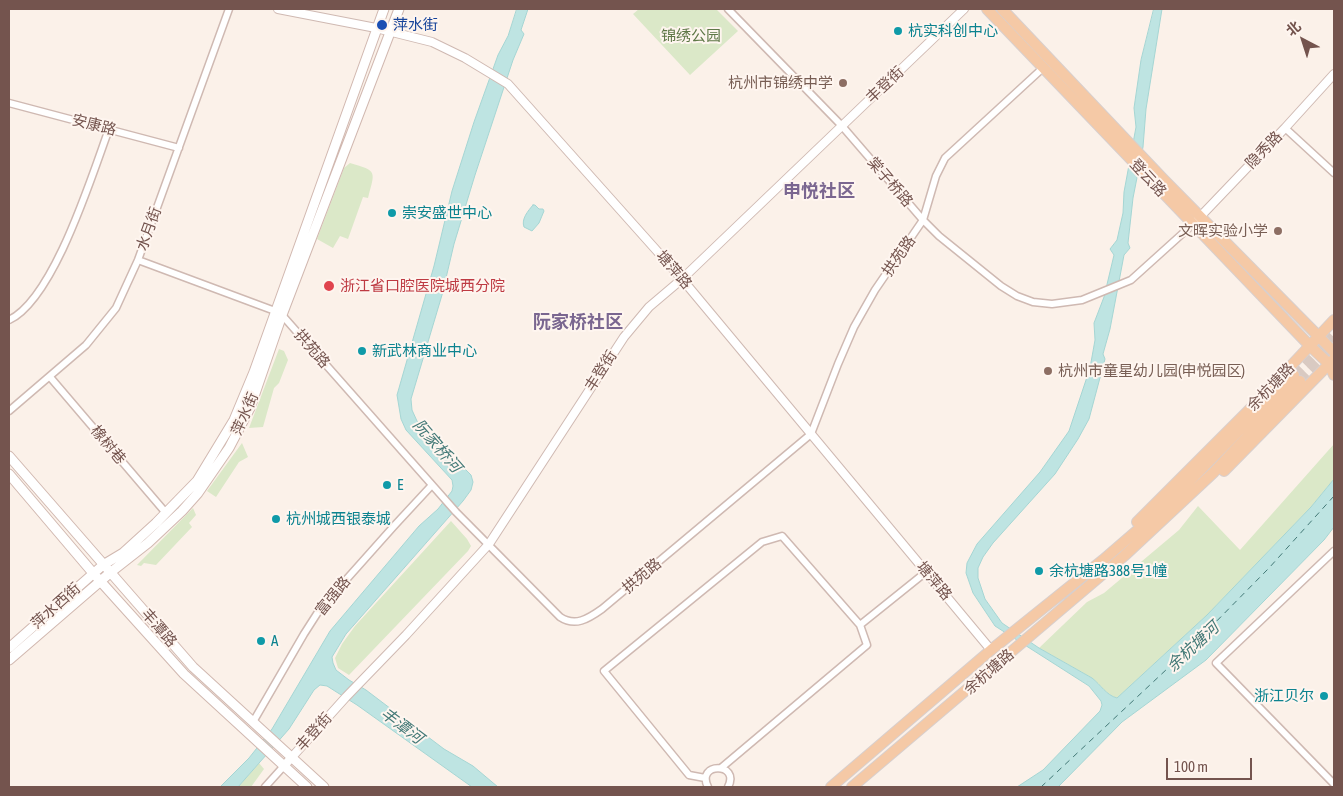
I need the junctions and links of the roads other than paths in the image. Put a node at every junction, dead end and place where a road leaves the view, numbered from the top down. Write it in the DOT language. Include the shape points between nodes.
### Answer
graph roads {
  1 [pos="229,9"];
  2 [pos="278,9"];
  3 [pos="384,9"];
  4 [pos="399,9"];
  5 [pos="728,9"];
  6 [pos="964,9"];
  7 [pos="987,9"];
  8 [pos="1002,9"];
  9 [pos="376,28"];
  10 [pos="390,32"];
  11 [pos="1044,66"];
  12 [pos="1334,74"];
  13 [pos="9,103"];
  14 [pos="842,126"];
  15 [pos="1285,128"];
  16 [pos="109,129"];
  17 [pos="179,148"];
  18 [pos="1334,173"];
  19 [pos="1201,216"];
  20 [pos="923,220"];
  21 [pos="1192,225"];
  22 [pos="138,260"];
  23 [pos="682,279"];
  24 [pos="278,313"];
  25 [pos="9,320"];
  26 [pos="1334,320"];
  27 [pos="1319,337"];
  28 [pos="1310,346"];
  29 [pos="1334,352"];
  30 [pos="1332,362"];
  31 [pos="1334,375"];
  32 [pos="50,377"];
  33 [pos="9,411"];
  34 [pos="811,434"];
  35 [pos="9,456"];
  36 [pos="9,474"];
  37 [pos="432,485"];
  38 [pos="166,513"];
  39 [pos="489,544"];
  40 [pos="1334,551"];
  41 [pos="1124,556"];
  42 [pos="1103,560"];
  43 [pos="103,565"];
  44 [pos="111,572"];
  45 [pos="926,572"];
  46 [pos="93,573"];
  47 [pos="101,581"];
  48 [pos="860,625"];
  49 [pos="9,648"];
  50 [pos="991,650"];
  51 [pos="9,660"];
  52 [pos="253,722"];
  53 [pos="291,758"];
  54 [pos="283,767"];
  55 [pos="721,768"];
  56 [pos="705,778"];
  57 [pos="1334,784"];
  58 [pos="265,787"];
  59 [pos="307,787"];
  60 [pos="324,787"];
  61 [pos="708,787"];
  62 [pos="728,787"];
  63 [pos="831,787"];
  64 [pos="852,787"];
  1 -- 17 [label="street, 水月街"];
  2 -- 9 [label="street, 塘萍路"];
  3 -- 9 [label="main road, 萍水街"];
  4 -- 10 [label="main road, 萍水街"];
  5 -- 14 [label="street, 棠子桥路"];
  6 -- 14 [label="street, 丰登街"];
  7 -- 11 [label="main road, 登云路"];
  8 -- 19 [label="main road, 登云路"];
  9 -- 10 [label="street, 塘萍路"];
  9 -- 24 [label="main road, 萍水街"];
  10 -- 23 [label="street, 塘萍路" via="432,42 508,84"];
  10 -- 24 [label="main road, 萍水街"];
  11 -- 20 [label="street, 拱苑路" via="946,158 936,176"];
  11 -- 21 [label="main road, 登云路"];
  12 -- 15 [label="street, 隐秀路"];
  13 -- 16 [label="street, 安康路"];
  14 -- 20 [label="street, 棠子桥路"];
  14 -- 23 [label="street, 丰登街"];
  15 -- 18 [label="street"];
  15 -- 19 [label="street, 隐秀路"];
  16 -- 17 [label="street, 安康路"];
  16 -- 25 [label="street" via="58,260 23,310"];
  17 -- 22 [label="street, 水月街"];
  19 -- 21 [label="street, 隐秀路"];
  19 -- 27 [label="main road, 登云路"];
  20 -- 21 [label="street, 棠子桥路" via="993,280 1017,296 1052,304 1082,300 1131,280"];
  20 -- 34 [label="street, 拱苑路" via="854,327"];
  21 -- 28 [label="main road, 登云路"];
  22 -- 24 [label="street, 拱苑路"];
  22 -- 32 [label="street, 水月街" via="116,308 86,345"];
  23 -- 34 [label="street, 塘萍路"];
  23 -- 39 [label="street, 丰登街" via="624,336"];
  24 -- 37 [label="street, 拱苑路"];
  24 -- 38 [label="main road, 萍水街" via="234,420 197,481"];
  24 -- 44 [label="main road, 萍水街" via="250,408 229,448 182,511"];
  26 -- 27 [label="main road, 余杭塘路"];
  27 -- 28 [label="main road, 余杭塘路"];
  27 -- 29 [label="main road, 登云路"];
  28 -- 30 [label="main road, 登云路"];
  28 -- 42 [label="main road, 余杭塘路"];
  30 -- 31 [label="main road"];
  30 -- 41 [label="main road, 余杭塘路" via="1158,533"];
  32 -- 33 [label="street, 水月街"];
  32 -- 38 [label="street, 橡树巷"];
  34 -- 39 [label="street, 拱苑路" via="586,620 566,622"];
  34 -- 45 [label="street, 塘萍路"];
  35 -- 43 [label="main road, 丰潭路"];
  36 -- 46 [label="main road, 丰潭路"];
  37 -- 39 [label="street, 拱苑路"];
  37 -- 52 [label="street, 富强路" via="320,609"];
  38 -- 43 [label="main road, 萍水街" via="123,553"];
  39 -- 53 [label="street, 丰登街"];
  40 -- 57 [label="street" via="1216,663"];
  41 -- 42 [label="main road, 余杭塘路" via="1214,472 1297,378 1162,509"];
  41 -- 64 [label="main road, 余杭塘路"];
  42 -- 50 [label="main road, 余杭塘路"];
  43 -- 44 [label="main road, 丰潭路"];
  43 -- 46 [label="main road, 萍水西街"];
  44 -- 47 [label="main road, 萍水街"];
  44 -- 52 [label="main road, 丰潭路" via="193,667"];
  45 -- 48 [label="street"];
  45 -- 50 [label="street, 塘萍路"];
  46 -- 47 [label="main road, 丰潭路"];
  46 -- 49 [label="main road, 萍水西街"];
  47 -- 51 [label="main road, 萍水西街"];
  47 -- 54 [label="main road, 丰潭路" via="184,674"];
  48 -- 55 [label="street" via="867,645"];
  48 -- 56 [label="street" via="782,536 762,542 604,671 689,775"];
  50 -- 63 [label="main road, 余杭塘路"];
  52 -- 53 [label="main road, 丰潭路"];
  53 -- 54 [label="street, 丰登街"];
  53 -- 60 [label="main road, 丰潭路"];
  54 -- 58 [label="street"];
  54 -- 59 [label="main road, 丰潭路"];
  55 -- 56 [label="street" via="709,771"];
  55 -- 62 [label="street" via="730,775"];
  56 -- 61 [label="street"];
}
